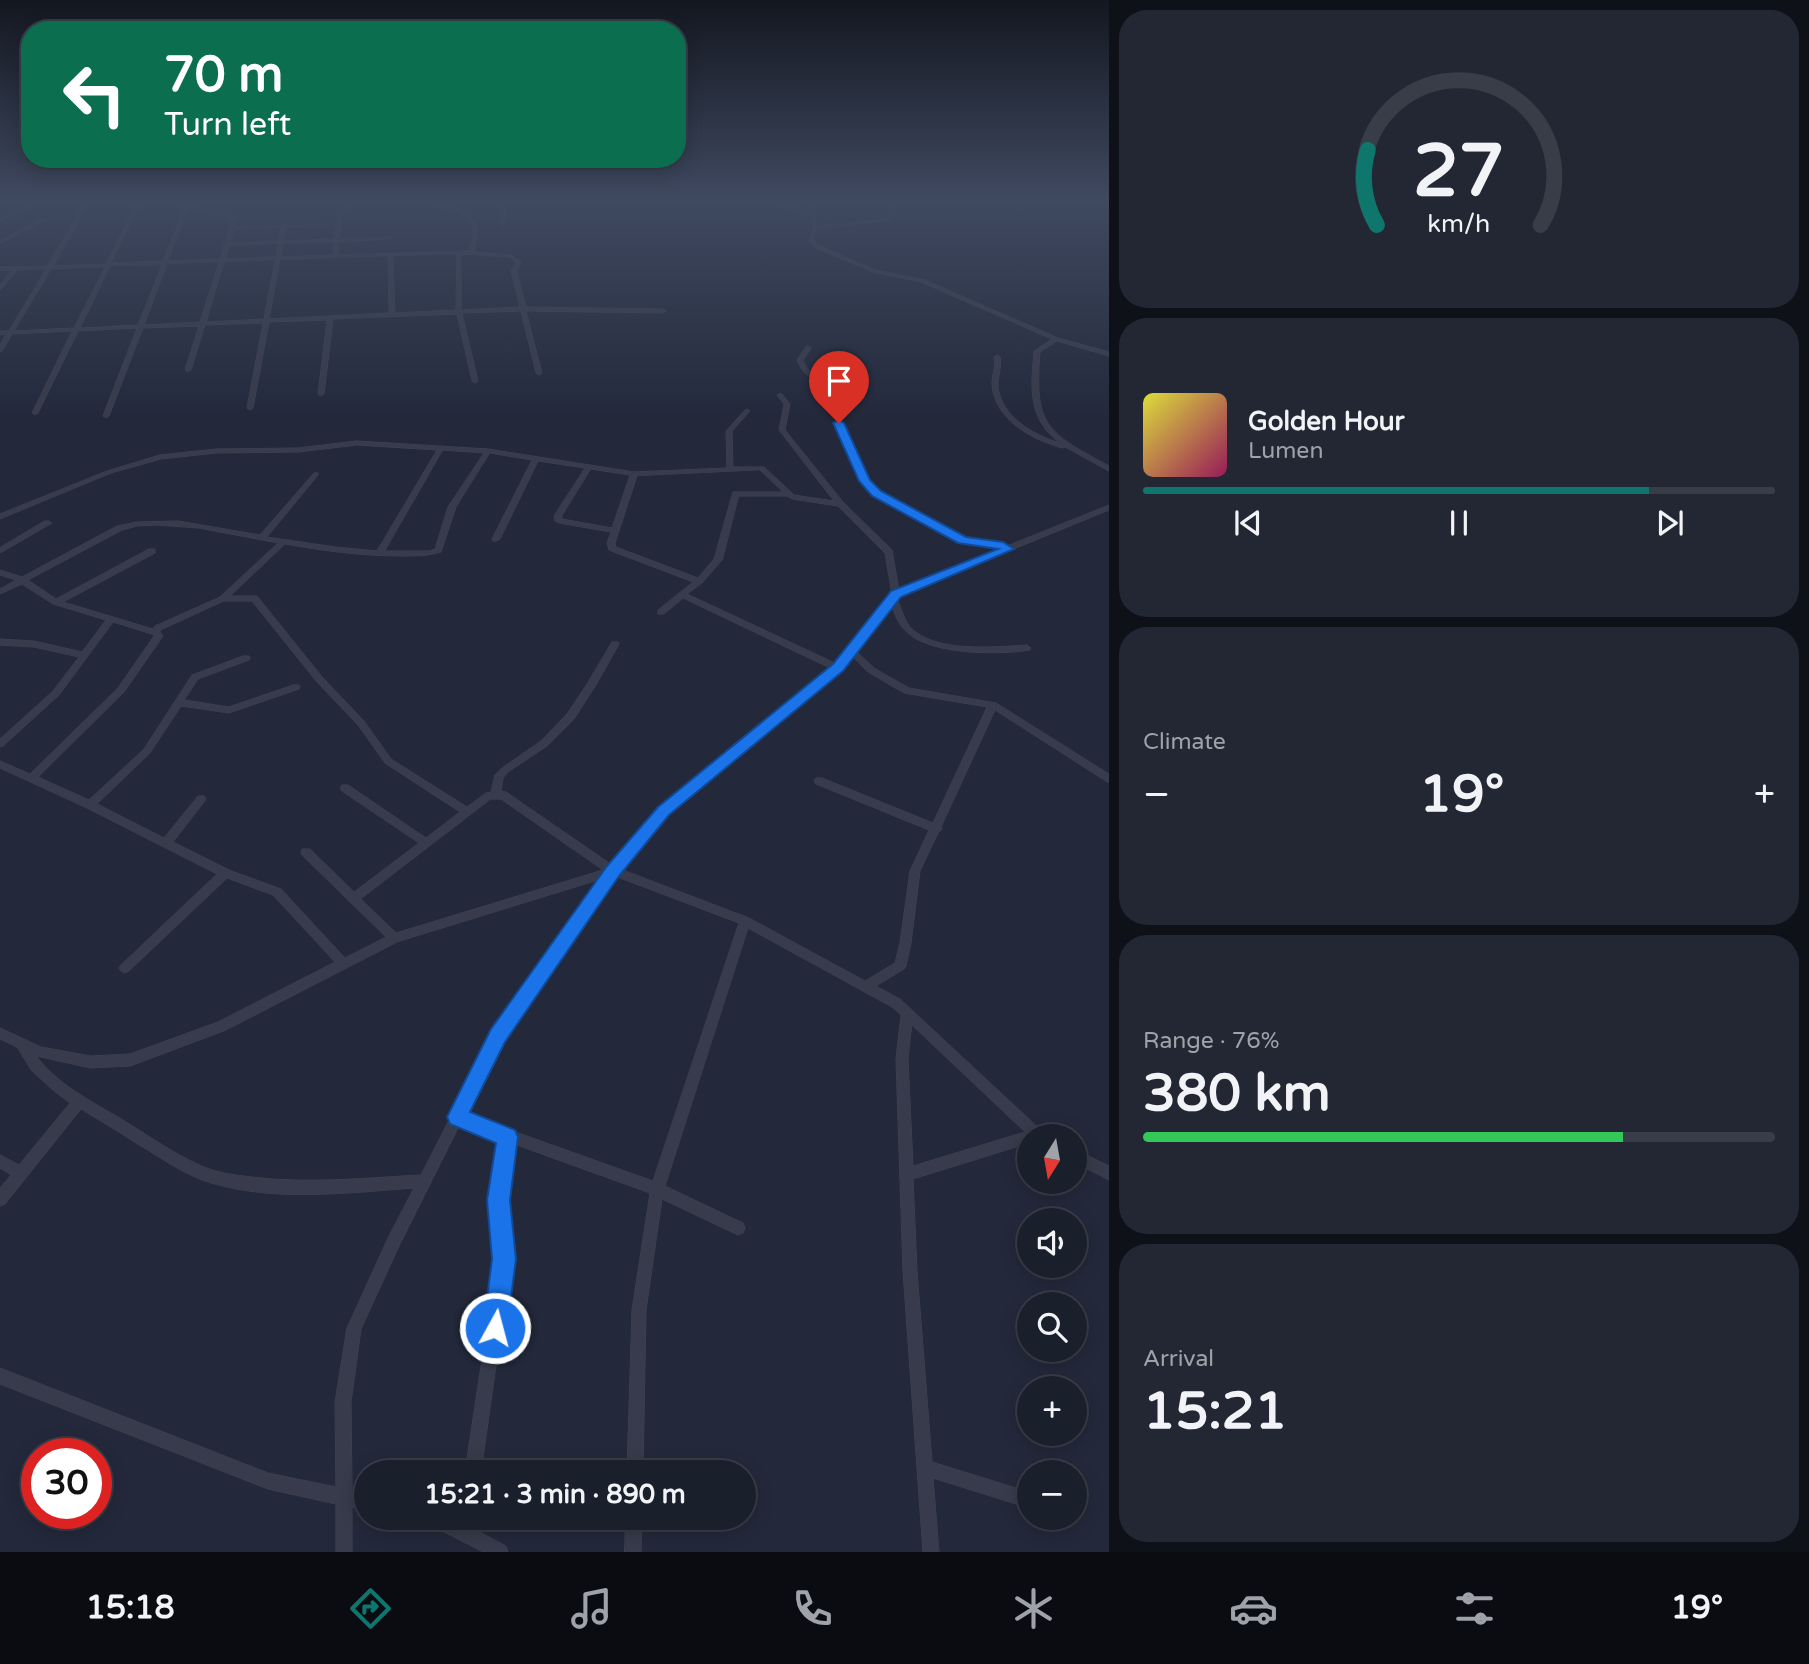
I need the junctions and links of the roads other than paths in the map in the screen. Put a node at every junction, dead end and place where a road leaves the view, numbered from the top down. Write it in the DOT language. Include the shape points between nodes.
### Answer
graph roads {
  1 [pos="13,272"];
  2 [pos="48,272"];
  3 [pos="104,272"];
  4 [pos="161,272"];
  5 [pos="218,272"];
  6 [pos="276,272"];
  7 [pos="391,272"];
  8 [pos="459,272"];
  9 [pos="514,272"];
  10 [pos="882,272"];
  11 [pos="0,288"];
  12 [pos="523,309"];
  13 [pos="663,311"];
  14 [pos="459,312"];
  15 [pos="392,315"];
  16 [pos="330,318"];
  17 [pos="267,321"];
  18 [pos="203,324"];
  19 [pos="140,327"];
  20 [pos="75,330"];
  21 [pos="0,333"];
  22 [pos="10,333"];
  23 [pos="1056,339"];
  24 [pos="808,348"];
  25 [pos="0,350"];
  26 [pos="1109,354"];
  27 [pos="997,357"];
  28 [pos="188,370"];
  29 [pos="539,373"];
  30 [pos="475,381"];
  31 [pos="321,394"];
  32 [pos="780,395"];
  33 [pos="250,408"];
  34 [pos="747,411"];
  35 [pos="35,413"];
  36 [pos="106,416"];
  37 [pos="1069,447"];
  38 [pos="441,448"];
  39 [pos="488,451"];
  40 [pos="537,458"];
  41 [pos="589,467"];
  42 [pos="730,468"];
  43 [pos="1109,469"];
  44 [pos="316,474"];
  45 [pos="634,474"];
  46 [pos="785,494"];
  47 [pos="840,504"];
  48 [pos="1109,507"];
  49 [pos="0,517"];
  50 [pos="48,523"];
  51 [pos="615,531"];
  52 [pos="262,538"];
  53 [pos="496,539"];
  54 [pos="283,542"];
  55 [pos="1008,549"];
  56 [pos="0,551"];
  57 [pos="152,551"];
  58 [pos="381,551"];
  59 [pos="0,572"];
  60 [pos="20,579"];
  61 [pos="699,581"];
  62 [pos="0,592"];
  63 [pos="681,595"];
  64 [pos="894,597"];
  65 [pos="223,599"];
  66 [pos="56,602"];
  67 [pos="661,612"];
  68 [pos="111,619"];
  69 [pos="155,632"];
  70 [pos="0,642"];
  71 [pos="615,644"];
  72 [pos="1027,648"];
  73 [pos="852,652"];
  74 [pos="84,655"];
  75 [pos="246,658"];
  76 [pos="838,668"];
  77 [pos="296,687"];
  78 [pos="181,703"];
  79 [pos="993,705"];
  80 [pos="0,744"];
  81 [pos="0,764"];
  82 [pos="32,778"];
  83 [pos="1109,779"];
  84 [pos="819,781"];
  85 [pos="345,788"];
  86 [pos="496,793"];
  87 [pos="201,799"];
  88 [pos="90,805"];
  89 [pos="467,812"];
  90 [pos="937,829"];
  91 [pos="165,844"];
  92 [pos="426,844"];
  93 [pos="306,852"];
  94 [pos="613,871"];
  95 [pos="225,873"];
  96 [pos="354,898"];
  97 [pos="745,920"];
  98 [pos="394,938"];
  99 [pos="342,963"];
  100 [pos="125,968"];
  101 [pos="866,986"];
  102 [pos="907,1015"];
  103 [pos="0,1033"];
  104 [pos="21,1043"];
  105 [pos="79,1102"];
  106 [pos="457,1117"];
  107 [pos="1021,1124"];
  108 [pos="508,1137"];
  109 [pos="1017,1141"];
  110 [pos="0,1161"];
  111 [pos="1087,1162"];
  112 [pos="21,1173"];
  113 [pos="1109,1173"];
  114 [pos="907,1174"];
  115 [pos="424,1181"];
  116 [pos="657,1188"];
  117 [pos="0,1199"];
  118 [pos="738,1228"];
  119 [pos="0,1376"];
  120 [pos="475,1460"];
  121 [pos="635,1460"];
  122 [pos="924,1467"];
  123 [pos="1017,1496"];
  124 [pos="346,1498"];
  125 [pos="354,1500"];
  126 [pos="471,1530"];
  127 [pos="634,1530"];
  128 [pos="344,1552"];
  129 [pos="500,1552"];
  130 [pos="633,1552"];
  131 [pos="931,1552"];
  1 -- 11 [label="street"];
  2 -- 22 [label="street"];
  3 -- 20 [label="street"];
  4 -- 19 [label="street"];
  5 -- 18 [label="street"];
  6 -- 17 [label="street"];
  7 -- 15 [label="street"];
  8 -- 14 [label="street"];
  9 -- 12 [label="street"];
  10 -- 23 [label="street" via="923,281"];
  12 -- 13 [label="street"];
  12 -- 14 [label="street"];
  12 -- 29 [label="street"];
  14 -- 15 [label="street"];
  14 -- 30 [label="street"];
  15 -- 16 [label="street"];
  16 -- 17 [label="street"];
  16 -- 31 [label="street"];
  17 -- 18 [label="street"];
  17 -- 33 [label="street"];
  18 -- 19 [label="street"];
  18 -- 28 [label="street"];
  19 -- 20 [label="street"];
  19 -- 36 [label="street"];
  20 -- 22 [label="street"];
  20 -- 35 [label="street"];
  21 -- 22 [label="street"];
  22 -- 25 [label="street"];
  23 -- 26 [label="street"];
  23 -- 37 [label="street" via="1037,351 1036,410 1042,425"];
  24 -- 55 [label="street" via="801,365 811,377 841,393 847,407 838,415 839,423 869,488 952,536"];
  27 -- 37 [label="street" via="1000,365 995,384 1000,402 1022,428 1047,442"];
  32 -- 47 [label="street" via="787,404 782,430"];
  34 -- 42 [label="street" via="729,431"];
  37 -- 43 [label="street"];
  38 -- 39 [label="street"];
  38 -- 49 [label="street" via="356,443 160,457 109,472"];
  38 -- 58 [label="street"];
  39 -- 40 [label="street"];
  39 -- 58 [label="street" via="452,507 438,550 421,554"];
  40 -- 41 [label="street"];
  40 -- 53 [label="street"];
  41 -- 45 [label="street"];
  41 -- 51 [label="street" via="559,521"];
  42 -- 45 [label="street"];
  42 -- 46 [label="street" via="765,470"];
  44 -- 52 [label="street"];
  45 -- 51 [label="street"];
  46 -- 47 [label="street"];
  46 -- 61 [label="street" via="736,494 718,560"];
  47 -- 64 [label="street" via="889,552"];
  48 -- 55 [label="street"];
  50 -- 56 [label="street"];
  51 -- 61 [label="street" via="611,543 618,552"];
  52 -- 54 [label="street"];
  52 -- 60 [label="street" via="205,526 128,525"];
  54 -- 58 [label="street"];
  54 -- 65 [label="street"];
  55 -- 64 [label="street"];
  57 -- 66 [label="street"];
  59 -- 60 [label="street"];
  60 -- 62 [label="street"];
  60 -- 66 [label="street"];
  61 -- 63 [label="street"];
  63 -- 67 [label="street"];
  63 -- 76 [label="street"];
  64 -- 72 [label="street" via="902,622 923,642 991,650"];
  64 -- 73 [label="street"];
  65 -- 69 [label="street"];
  65 -- 89 [label="street" via="254,598 388,761"];
  66 -- 68 [label="street"];
  68 -- 69 [label="street"];
  68 -- 74 [label="street"];
  69 -- 82 [label="street" via="159,636 121,690"];
  70 -- 74 [label="street"];
  71 -- 86 [label="street" via="571,719 556,736 505,770 498,777"];
  73 -- 76 [label="street"];
  73 -- 79 [label="street" via="871,670 907,691"];
  74 -- 80 [label="street" via="56,693"];
  75 -- 78 [label="street" via="199,673"];
  76 -- 94 [label="street" via="663,811"];
  77 -- 78 [label="street" via="229,710"];
  78 -- 88 [label="street" via="147,751"];
  79 -- 83 [label="street"];
  79 -- 90 [label="street"];
  81 -- 82 [label="street"];
  82 -- 88 [label="street"];
  84 -- 90 [label="street"];
  85 -- 92 [label="street"];
  86 -- 89 [label="street"];
  86 -- 94 [label="street"];
  87 -- 91 [label="street"];
  88 -- 91 [label="street"];
  89 -- 92 [label="street"];
  90 -- 101 [label="street" via="915,871 900,966"];
  91 -- 95 [label="street"];
  92 -- 96 [label="street"];
  93 -- 96 [label="street"];
  94 -- 97 [label="street"];
  94 -- 98 [label="street"];
  94 -- 106 [label="street" via="498,1036"];
  95 -- 99 [label="street" via="277,892"];
  95 -- 100 [label="street"];
  96 -- 98 [label="street"];
  97 -- 101 [label="street"];
  97 -- 116 [label="street"];
  98 -- 99 [label="street"];
  99 -- 104 [label="street" via="222,1026 130,1060 91,1062 39,1052"];
  101 -- 102 [label="street"];
  102 -- 107 [label="street"];
  102 -- 114 [label="street" via="902,1059"];
  103 -- 104 [label="street"];
  104 -- 105 [label="street" via="28,1058"];
  105 -- 112 [label="street"];
  105 -- 115 [label="street" via="209,1175 315,1187"];
  106 -- 108 [label="street"];
  106 -- 115 [label="street"];
  108 -- 116 [label="street"];
  108 -- 120 [label="street" via="499,1200 504,1259"];
  109 -- 114 [label="street"];
  110 -- 112 [label="street"];
  111 -- 113 [label="street"];
  112 -- 117 [label="street"];
  114 -- 122 [label="street"];
  115 -- 124 [label="street" via="354,1328 343,1402"];
  116 -- 118 [label="street"];
  116 -- 121 [label="street" via="639,1310"];
  119 -- 124 [label="street" via="268,1481"];
  122 -- 123 [label="street"];
  122 -- 131 [label="street"];
  124 -- 125 [label="street"];
  124 -- 128 [label="street"];
  126 -- 129 [label="street"];
  127 -- 130 [label="street"];
}
